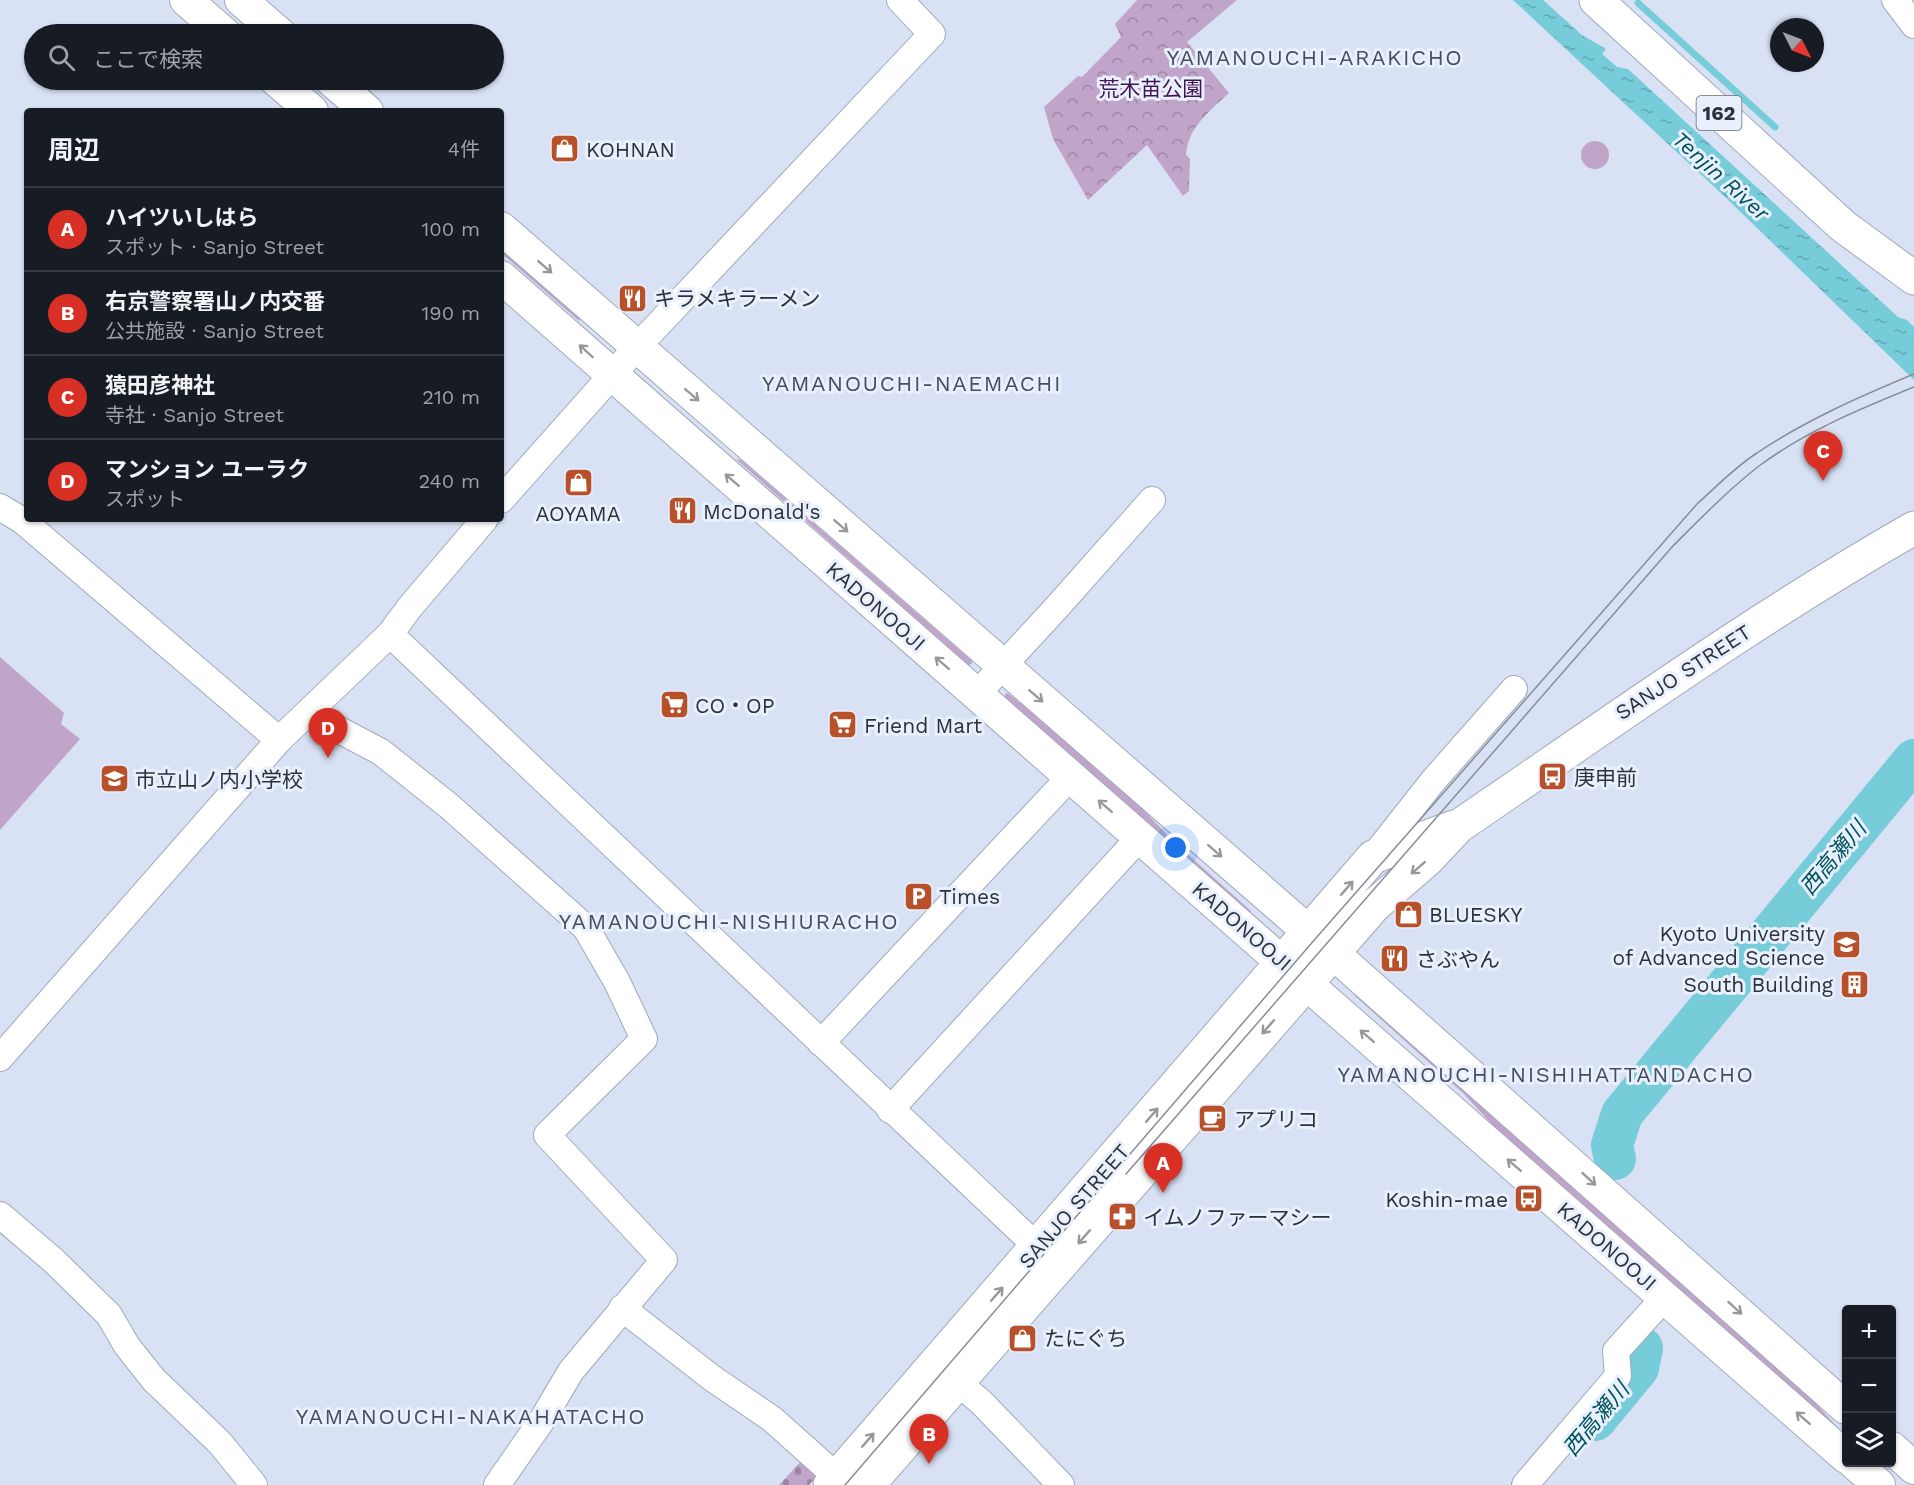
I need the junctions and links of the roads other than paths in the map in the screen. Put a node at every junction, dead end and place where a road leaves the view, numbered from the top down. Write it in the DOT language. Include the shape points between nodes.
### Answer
graph roads {
  1 [pos="186,0"];
  2 [pos="241,0"];
  3 [pos="900,0"];
  4 [pos="1596,0"];
  5 [pos="1895,0"];
  6 [pos="214,24"];
  7 [pos="269,24"];
  8 [pos="1914,25"];
  9 [pos="288,90"];
  10 [pos="343,90"];
  11 [pos="309,108"];
  12 [pos="364,108"];
  13 [pos="1843,226"];
  14 [pos="504,231"];
  15 [pos="1914,278"];
  16 [pos="504,280"];
  17 [pos="1914,301"];
  18 [pos="637,347"];
  19 [pos="612,375"];
  20 [pos="734,433"];
  21 [pos="708,459"];
  22 [pos="504,497"];
  23 [pos="1152,500"];
  24 [pos="0,507"];
  25 [pos="24,522"];
  26 [pos="24,522"];
  27 [pos="482,522"];
  28 [pos="1914,528"];
  29 [pos="390,634"];
  30 [pos="1002,666"];
  31 [pos="1514,689"];
  32 [pos="977,694"];
  33 [pos="309,714"];
  34 [pos="279,740"];
  35 [pos="1071,776"];
  36 [pos="1459,826"];
  37 [pos="1140,837"];
  38 [pos="1373,857"];
  39 [pos="1308,932"];
  40 [pos="1333,953"];
  41 [pos="1295,972"];
  42 [pos="821,1043"];
  43 [pos="0,1058"];
  44 [pos="890,1110"];
  45 [pos="0,1215"];
  46 [pos="1048,1257"];
  47 [pos="1665,1297"];
  48 [pos="622,1308"];
  49 [pos="958,1383"];
  50 [pos="1842,1404"];
  51 [pos="1896,1452"];
  52 [pos="1842,1453"];
  53 [pos="1859,1467"];
  54 [pos="1914,1468"];
  55 [pos="845,1483"];
  56 [pos="254,1485"];
  57 [pos="497,1485"];
  58 [pos="1061,1485"];
  59 [pos="1525,1485"];
  60 [pos="1879,1485"];
  1 -- 6 [label="street"];
  2 -- 7 [label="street"];
  3 -- 18 [label="street" via="932,34"];
  4 -- 13 [label="main road, 162"];
  5 -- 8 [label="street"];
  9 -- 11 [label="street"];
  10 -- 12 [label="street"];
  13 -- 15 [label="main road, 162"];
  13 -- 17 [label="main road, 162" via="1873,264"];
  14 -- 18 [label="street, KADONOOJI, one-way"];
  19 -- 16 [label="street, KADONOOJI, one-way"];
  18 -- 19 [label="street"];
  18 -- 20 [label="street, KADONOOJI, one-way"];
  19 -- 21 [label="street, KADONOOJI"];
  19 -- 22 [label="street"];
  20 -- 21 [label="street"];
  20 -- 30 [label="street, KADONOOJI, one-way"];
  32 -- 21 [label="street, KADONOOJI, one-way"];
  23 -- 30 [label="street"];
  24 -- 26 [label="street"];
  25 -- 34 [label="street"];
  27 -- 29 [label="street"];
  28 -- 36 [label="main road, SANJO STREET" via="1847,566 1698,662"];
  29 -- 33 [label="street"];
  29 -- 42 [label="street"];
  30 -- 32 [label="street"];
  30 -- 39 [label="street, KADONOOJI, one-way"];
  31 -- 38 [label="street"];
  32 -- 35 [label="street, KADONOOJI"];
  33 -- 34 [label="street"];
  33 -- 48 [label="street" via="381,752 449,806 586,928 618,982 644,1039 547,1135 664,1260"];
  34 -- 43 [label="street"];
  37 -- 35 [label="street, KADONOOJI, one-way"];
  35 -- 42 [label="street"];
  36 -- 38 [label="main road, SANJO STREET"];
  36 -- 40 [label="main road, SANJO STREET, one-way" via="1375,905"];
  37 -- 41 [label="street, KADONOOJI"];
  37 -- 44 [label="street"];
  39 -- 38 [label="main road, SANJO STREET, one-way"];
  39 -- 40 [label="street, KADONOOJI"];
  39 -- 41 [label="main road, SANJO STREET"];
  40 -- 41 [label="main road, SANJO STREET"];
  40 -- 50 [label="street, KADONOOJI, one-way"];
  41 -- 46 [label="main road, SANJO STREET"];
  47 -- 41 [label="street, KADONOOJI, one-way"];
  42 -- 44 [label="street"];
  44 -- 46 [label="street"];
  45 -- 56 [label="street" via="109,1315 154,1380 220,1443"];
  46 -- 49 [label="main road, SANJO STREET"];
  55 -- 46 [label="main road, SANJO STREET, one-way"];
  52 -- 47 [label="street, KADONOOJI, one-way"];
  47 -- 59 [label="street" via="1616,1352 1618,1376"];
  48 -- 55 [label="street" via="772,1419"];
  48 -- 57 [label="street" via="571,1371"];
  49 -- 55 [label="main road, SANJO STREET"];
  49 -- 58 [label="street"];
  51 -- 54 [label="street"];
  53 -- 60 [label="street"];
}
